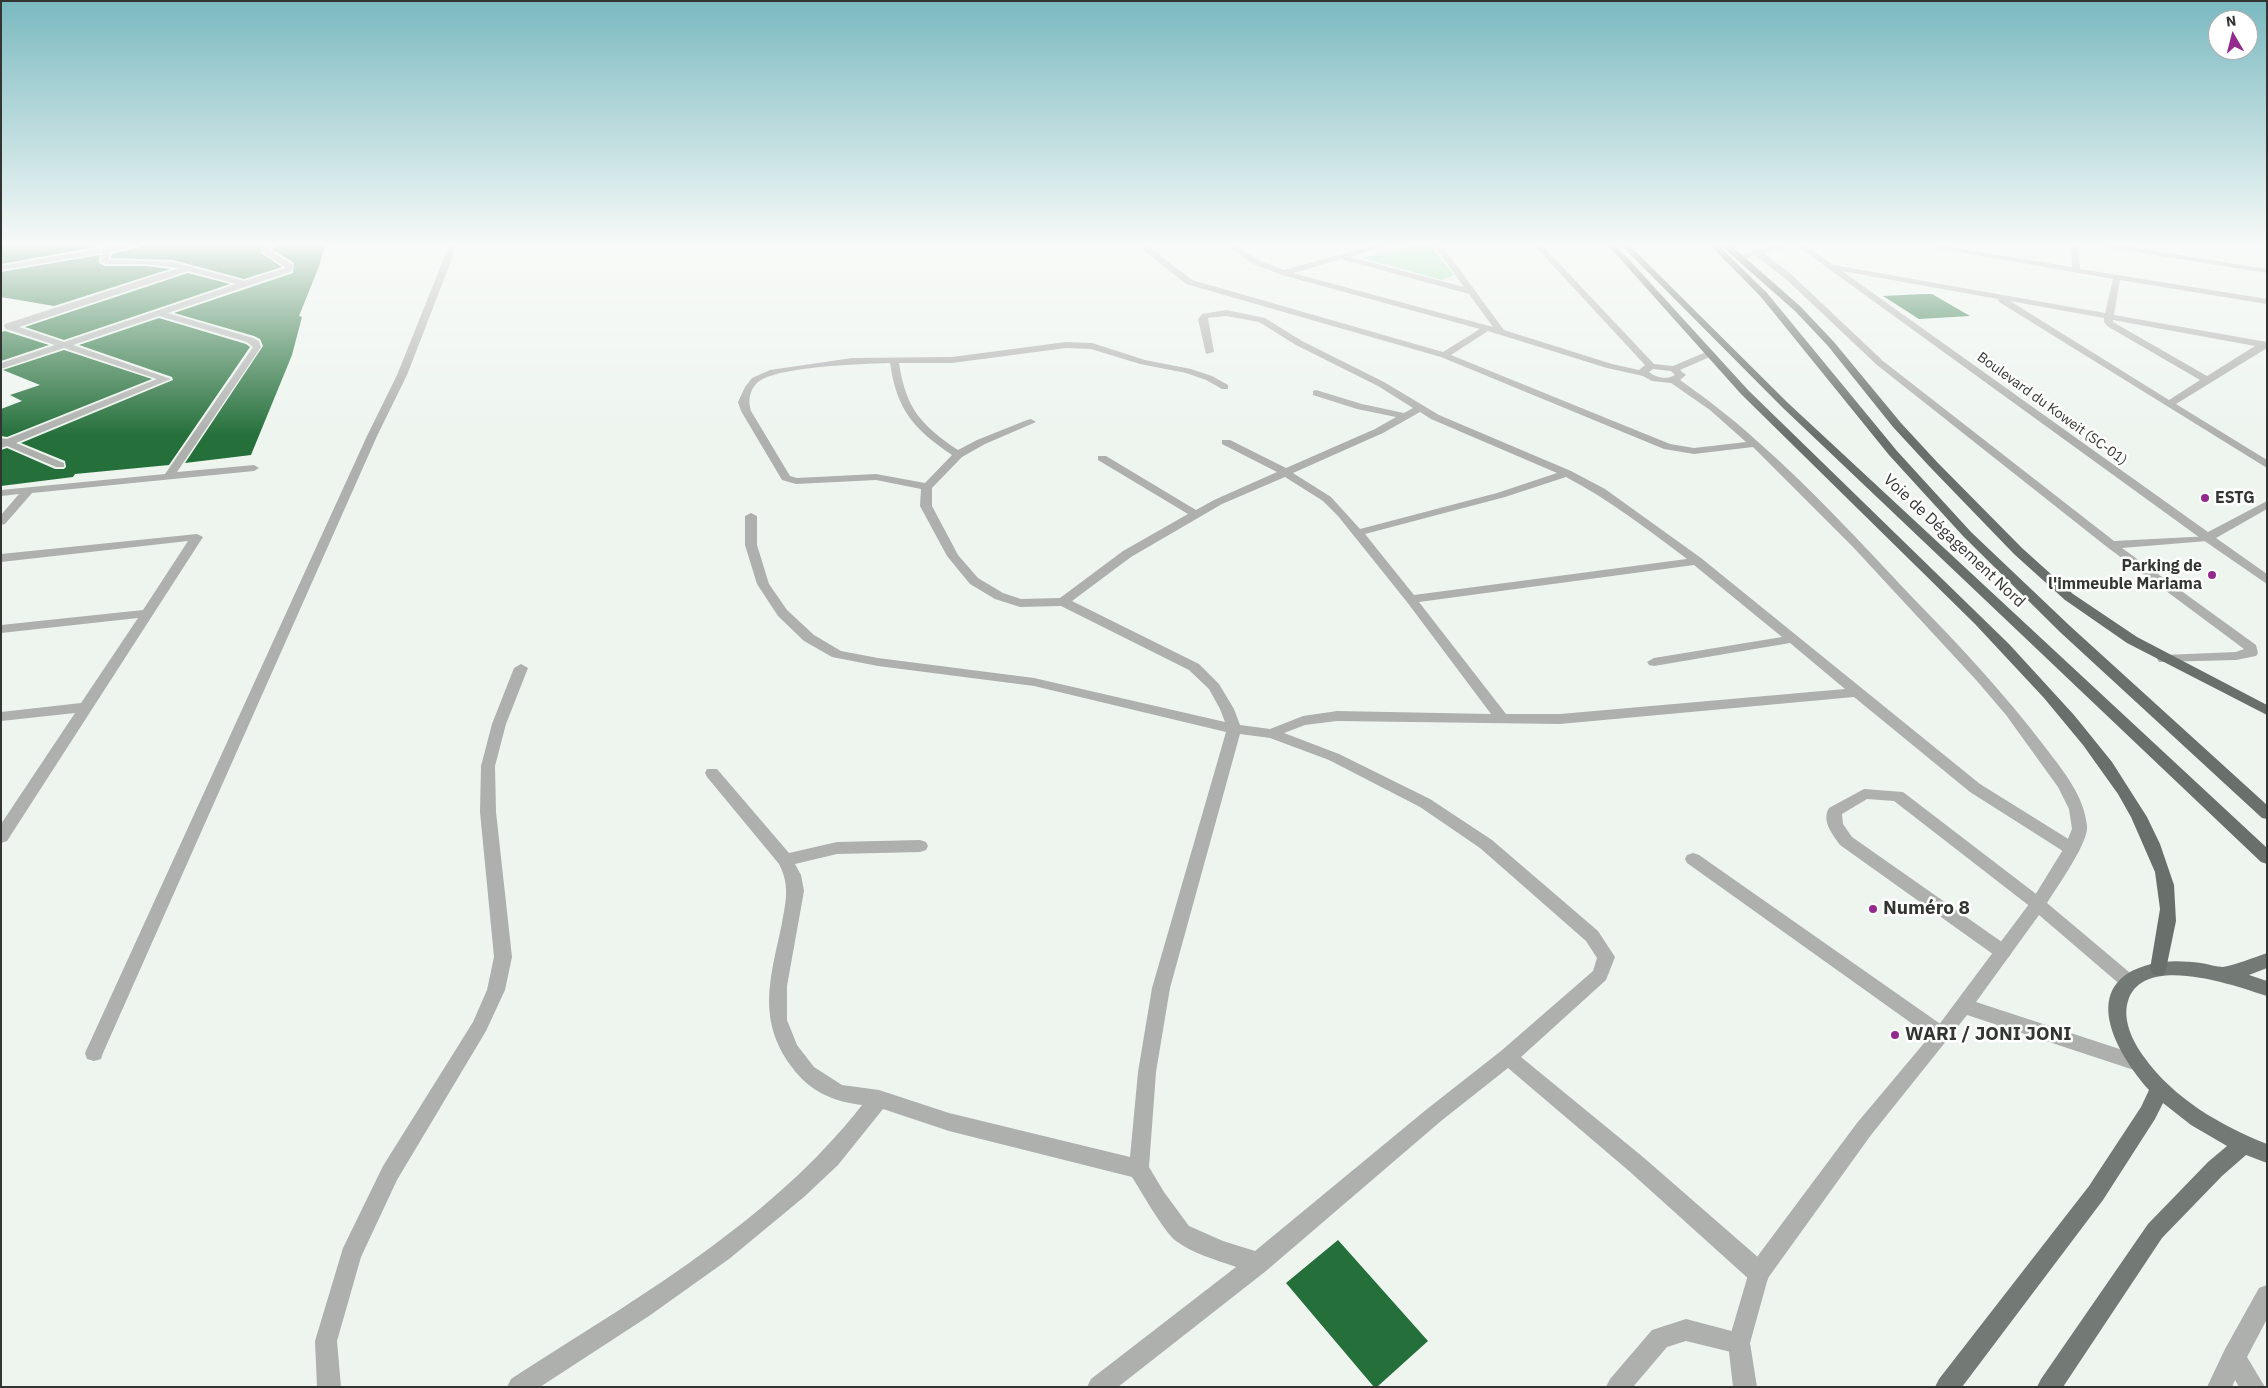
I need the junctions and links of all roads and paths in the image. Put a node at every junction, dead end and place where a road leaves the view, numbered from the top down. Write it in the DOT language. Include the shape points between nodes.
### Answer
graph roads {
  1 [pos="60,308"];
  2 [pos="175,308"];
  3 [pos="428,308"];
  4 [pos="1279,308"];
  5 [pos="1413,308"];
  6 [pos="1483,308"];
  7 [pos="1593,308"];
  8 [pos="1668,308"];
  9 [pos="1687,308"];
  10 [pos="1775,308"];
  11 [pos="1797,308"];
  12 [pos="1821,308"];
  13 [pos="1889,308"];
  14 [pos="2014,308"];
  15 [pos="2063,308"];
  16 [pos="2111,308"];
  17 [pos="160,313"];
  18 [pos="2110,316"];
  19 [pos="5,325"];
  20 [pos="1487,328"];
  21 [pos="1501,332"];
  22 [pos="65,345"];
  23 [pos="2266,345"];
  24 [pos="1209,352"];
  25 [pos="1709,354"];
  26 [pos="1444,355"];
  27 [pos="894,361"];
  28 [pos="1,366"];
  29 [pos="1648,370"];
  30 [pos="1673,374"];
  31 [pos="2208,381"];
  32 [pos="1225,387"];
  33 [pos="1316,393"];
  34 [pos="2169,404"];
  35 [pos="1420,408"];
  36 [pos="1404,416"];
  37 [pos="1032,422"];
  38 [pos="3,442"];
  39 [pos="1226,442"];
  40 [pos="1755,444"];
  41 [pos="958,455"];
  42 [pos="1102,458"];
  43 [pos="60,465"];
  44 [pos="2267,465"];
  45 [pos="254,468"];
  46 [pos="1284,472"];
  47 [pos="1567,473"];
  48 [pos="169,476"];
  49 [pos="927,487"];
  50 [pos="29,490"];
  51 [pos="1,493"];
  52 [pos="2267,504"];
  53 [pos="1197,515"];
  54 [pos="751,516"];
  55 [pos="1,522"];
  56 [pos="1358,534"];
  57 [pos="2207,538"];
  58 [pos="2111,545"];
  59 [pos="1,558"];
  60 [pos="1697,561"];
  61 [pos="2267,580"];
  62 [pos="1411,599"];
  63 [pos="1063,602"];
  64 [pos="147,613"];
  65 [pos="1,630"];
  66 [pos="1792,639"];
  67 [pos="2164,658"];
  68 [pos="1654,662"];
  69 [pos="521,668"];
  70 [pos="1857,692"];
  71 [pos="86,707"];
  72 [pos="2267,712"];
  73 [pos="1,717"];
  74 [pos="1502,717"];
  75 [pos="1234,728"];
  76 [pos="1272,734"];
  77 [pos="712,773"];
  78 [pos="2267,814"];
  79 [pos="8,817"];
  80 [pos="1,837"];
  81 [pos="920,846"];
  82 [pos="2072,849"];
  83 [pos="2267,858"];
  84 [pos="1693,859"];
  85 [pos="784,860"];
  86 [pos="2038,904"];
  87 [pos="2003,952"];
  88 [pos="2267,960"];
  89 [pos="2159,969"];
  90 [pos="2223,974"];
  91 [pos="2129,982"];
  92 [pos="2267,989"];
  93 [pos="1964,1006"];
  94 [pos="1942,1035"];
  95 [pos="94,1054"];
  96 [pos="1508,1057"];
  97 [pos="2137,1063"];
  98 [pos="2160,1088"];
  99 [pos="879,1099"];
  100 [pos="2243,1145"];
  101 [pos="2267,1154"];
  102 [pos="1139,1169"];
  103 [pos="1258,1263"];
  104 [pos="1759,1273"];
  105 [pos="2267,1296"];
  106 [pos="1739,1343"];
  107 [pos="2233,1357"];
  108 [pos="329,1387"];
  109 [pos="519,1387"];
  110 [pos="1099,1387"];
  111 [pos="1618,1387"];
  112 [pos="1745,1387"];
  113 [pos="1946,1387"];
  114 [pos="2049,1387"];
  115 [pos="2218,1387"];
  116 [pos="2253,1387"];
  1 -- 19 [label="street"];
  2 -- 17 [label="street"];
  3 -- 95 [label="street" via="399,382 371,436 364,458"];
  4 -- 26 [label="street"];
  5 -- 20 [label="street"];
  6 -- 21 [label="street"];
  7 -- 29 [label="street"];
  8 -- 25 [label="highway"];
  9 -- 83 [label="highway, Voie de Dégagement Nord"];
  10 -- 78 [label="highway, Voie de Dégagement Nord" via="1893,453 1967,534 2065,629"];
  11 -- 67 [label="highway" via="1921,451 2018,552 2095,616"];
  12 -- 58 [label="street" via="1880,364"];
  13 -- 57 [label="street, Boulevard du Koweit (SC-01)"];
  14 -- 34 [label="street"];
  15 -- 18 [label="street"];
  16 -- 18 [label="street"];
  17 -- 22 [label="street"];
  17 -- 48 [label="street" via="250,340 257,347"];
  18 -- 23 [label="street"];
  18 -- 31 [label="street" via="2108,322 2111,326"];
  19 -- 22 [label="street"];
  20 -- 21 [label="street"];
  20 -- 26 [label="street"];
  21 -- 29 [label="street" via="1610,366"];
  22 -- 28 [label="street"];
  22 -- 38 [label="street" via="166,378"];
  23 -- 31 [label="street"];
  24 -- 35 [label="street" via="1202,319 1205,316 1226,313 1262,320"];
  25 -- 30 [label="street"];
  25 -- 89 [label="highway" via="1839,485 1956,596 2047,692 2088,741 2145,828 2164,873 2170,913"];
  26 -- 40 [label="street" via="1668,447 1694,451"];
  27 -- 32 [label="street" via="952,360 1079,344 1188,371"];
  27 -- 41 [label="street" via="896,387 911,415 922,429"];
  27 -- 49 [label="street" via="852,361 770,373 755,380 743,402 786,478 876,477"];
  29 -- 30 [label="street"];
  29 -- 30 [label="street" via="1657,379"];
  30 -- 40 [label="street"];
  31 -- 34 [label="street"];
  33 -- 36 [label="street"];
  34 -- 44 [label="street"];
  35 -- 36 [label="street"];
  35 -- 47 [label="street"];
  36 -- 46 [label="street"];
  37 -- 41 [label="lane" via="981,442"];
  38 -- 43 [label="street"];
  39 -- 46 [label="street"];
  40 -- 82 [label="street" via="1856,545 2011,712 2065,785 2077,808 2080,829"];
  41 -- 49 [label="lane"];
  42 -- 53 [label="street"];
  45 -- 48 [label="street"];
  46 -- 53 [label="street"];
  46 -- 56 [label="street" via="1327,499"];
  47 -- 56 [label="street" via="1501,495"];
  47 -- 60 [label="street" via="1628,508"];
  48 -- 50 [label="street"];
  49 -- 63 [label="street" via="926,506 952,556 974,581 999,596 1020,603"];
  50 -- 51 [label="street"];
  50 -- 55 [label="street"];
  52 -- 57 [label="street"];
  53 -- 63 [label="street" via="1127,554"];
  54 -- 75 [label="street" via="751,545 763,584 782,613 809,638 837,654 1034,682"];
  56 -- 62 [label="street"];
  57 -- 58 [label="lane"];
  57 -- 61 [label="street, Boulevard du Koweit (SC-01)"];
  58 -- 67 [label="street" via="2251,648 2252,652 2236,656"];
  59 -- 64 [label="street" via="196,537"];
  60 -- 62 [label="street"];
  60 -- 66 [label="street"];
  62 -- 74 [label="street"];
  63 -- 75 [label="street" via="1194,667 1214,687"];
  64 -- 65 [label="street"];
  64 -- 71 [label="street"];
  66 -- 68 [label="street"];
  66 -- 70 [label="street"];
  67 -- 72 [label="highway"];
  69 -- 108 [label="street" via="499,724 488,766 488,812 502,957 496,990 480,1026 390,1173 351,1255 326,1341"];
  70 -- 74 [label="street" via="1638,713 1560,718"];
  70 -- 82 [label="street" via="1975,788"];
  71 -- 73 [label="street"];
  71 -- 79 [label="street"];
  74 -- 76 [label="street" via="1338,716 1287,725"];
  75 -- 76 [label="street"];
  75 -- 102 [label="street" via="1161,988 1147,1072"];
  76 -- 96 [label="street" via="1334,757 1425,802 1486,844 1592,936 1606,957 1600,975"];
  77 -- 85 [label="street"];
  79 -- 80 [label="street"];
  81 -- 85 [label="street" via="837,848"];
  82 -- 86 [label="street"];
  84 -- 94 [label="street"];
  85 -- 99 [label="street" via="793,875 796,891 778,986 778,1020 789,1049 807,1073 838,1093"];
  86 -- 87 [label="street"];
  86 -- 87 [label="street" via="1898,796 1864,794 1834,812 1834,825 1846,841"];
  86 -- 91 [label="street"];
  87 -- 93 [label="street"];
  88 -- 90 [label="main road"];
  89 -- 90 [label="main road" via="2189,968"];
  89 -- 91 [label="main road"];
  90 -- 92 [label="main road"];
  91 -- 97 [label="main road" via="2119,997 2117,1016 2123,1038"];
  93 -- 94 [label="street"];
  93 -- 97 [label="street"];
  94 -- 104 [label="street" via="1864,1129"];
  96 -- 103 [label="street"];
  96 -- 104 [label="street"];
  97 -- 98 [label="main road"];
  98 -- 100 [label="main road" via="2197,1119"];
  98 -- 113 [label="main road" via="2148,1113 2096,1193"];
  99 -- 102 [label="street" via="949,1122"];
  99 -- 109 [label="street" via="832,1157 758,1223 653,1300"];
  100 -- 101 [label="main road"];
  100 -- 114 [label="main road" via="2214,1169 2155,1232"];
  102 -- 103 [label="street" via="1182,1233 1220,1251"];
  103 -- 110 [label="lane"];
  104 -- 106 [label="street"];
  105 -- 107 [label="street"];
  106 -- 111 [label="lane" via="1686,1330 1660,1338"];
  106 -- 112 [label="street"];
  107 -- 115 [label="street"];
  107 -- 116 [label="street"];
}
